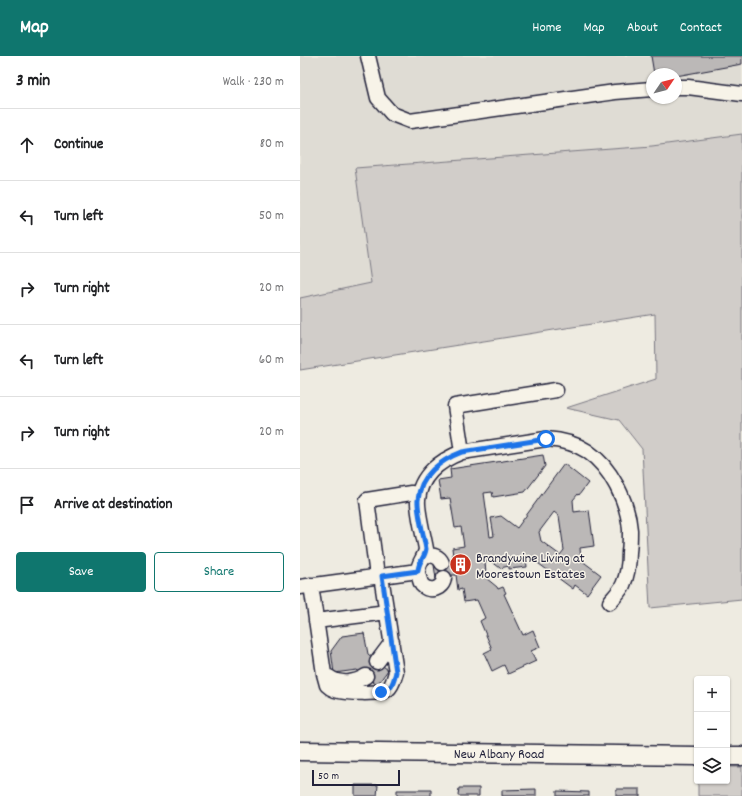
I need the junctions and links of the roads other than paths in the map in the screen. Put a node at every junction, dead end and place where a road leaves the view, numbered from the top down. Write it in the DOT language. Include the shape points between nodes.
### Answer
graph roads {
  1 [pos="368,56"];
  2 [pos="682,87"];
  3 [pos="646,89"];
  4 [pos="742,94"];
  5 [pos="556,390"];
  6 [pos="462,452"];
  7 [pos="419,494"];
  8 [pos="425,555"];
  9 [pos="442,564"];
  10 [pos="418,571"];
  11 [pos="379,576"];
  12 [pos="444,578"];
  13 [pos="306,586"];
  14 [pos="610,602"];
  15 [pos="387,612"];
  16 [pos="316,621"];
  17 [pos="392,642"];
  18 [pos="377,662"];
  19 [pos="324,674"];
  20 [pos="366,676"];
  21 [pos="300,751"];
  22 [pos="694,756"];
  23 [pos="730,756"];
  24 [pos="742,756"];
  1 -- 3 [label="lane" via="378,98 392,114 410,121"];
  2 -- 4 [label="lane"];
  5 -- 6 [label="lane" via="455,406"];
  6 -- 7 [label="lane" via="432,469"];
  6 -- 14 [label="lane" via="546,439 569,442 587,451 600,462 618,488 630,531 628,568 623,585"];
  7 -- 8 [label="lane"];
  7 -- 11 [label="lane" via="367,500"];
  8 -- 9 [label="lane" via="439,558"];
  8 -- 10 [label="lane" via="418,565"];
  10 -- 11 [label="lane"];
  10 -- 12 [label="lane" via="422,585 428,589 440,587"];
  11 -- 13 [label="lane"];
  11 -- 15 [label="lane"];
  13 -- 16 [label="lane"];
  15 -- 16 [label="lane"];
  15 -- 17 [label="lane"];
  16 -- 19 [label="lane"];
  17 -- 18 [label="lane"];
  17 -- 19 [label="lane" via="396,672 393,683 387,690 334,690 327,685"];
  19 -- 20 [label="lane" via="334,681 350,682"];
  21 -- 22 [label="main road, New Albany Road"];
  23 -- 24 [label="main road"];
}
